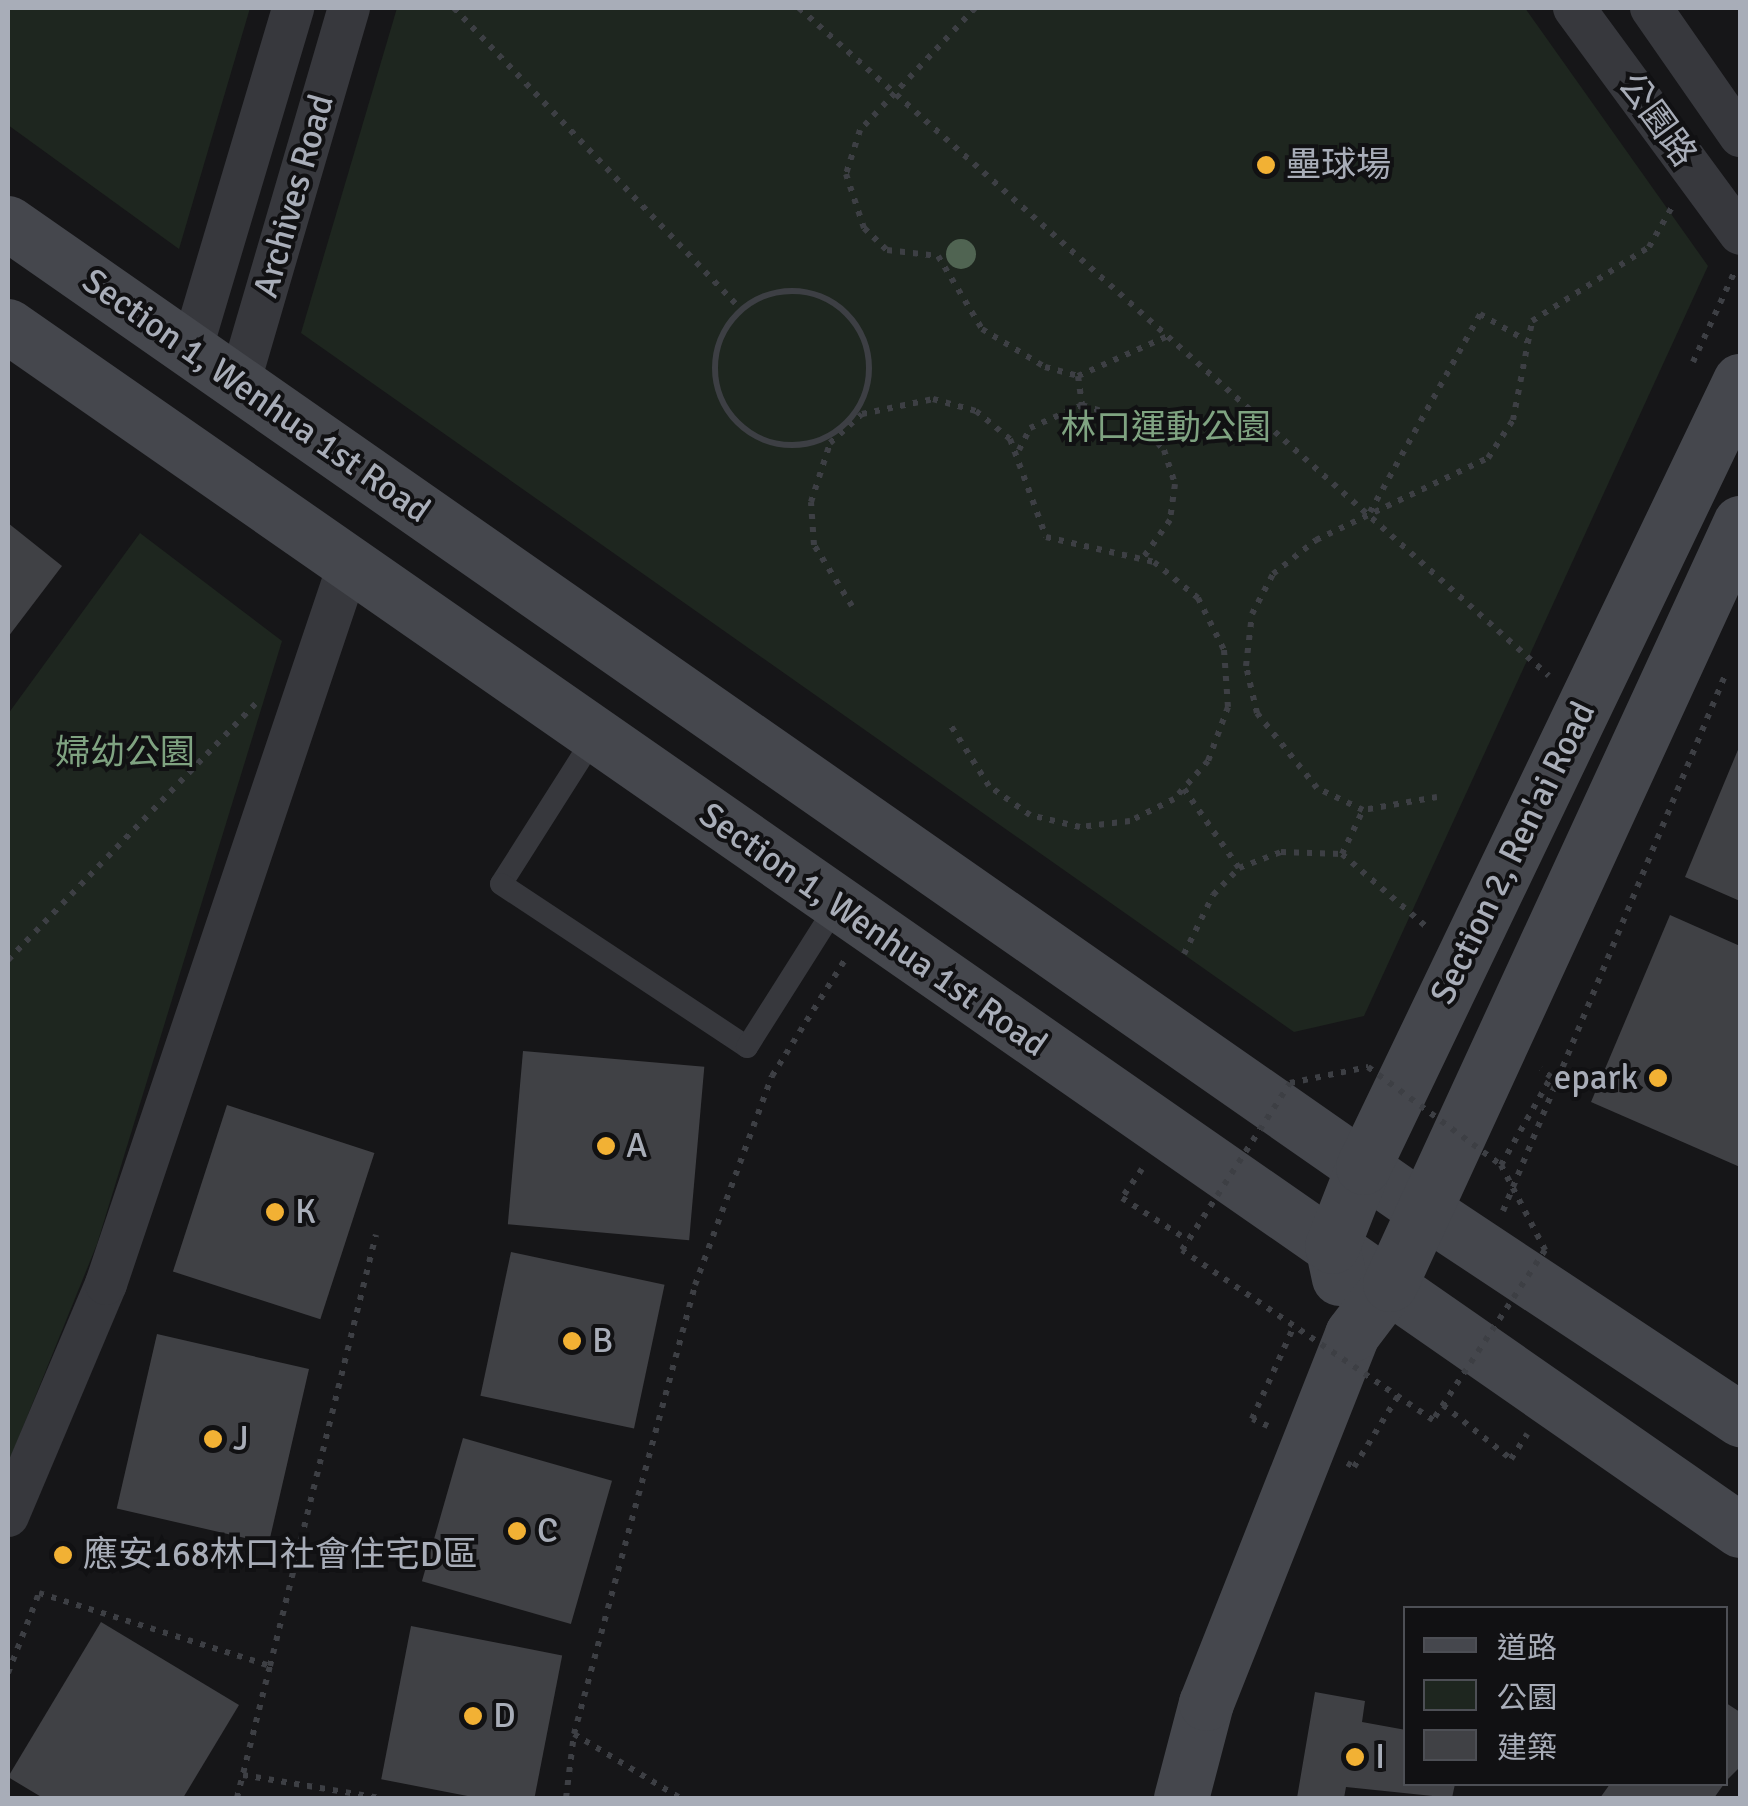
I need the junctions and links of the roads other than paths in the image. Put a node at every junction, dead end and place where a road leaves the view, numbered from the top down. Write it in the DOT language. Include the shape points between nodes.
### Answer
graph roads {
  1 [pos="293,8"];
  2 [pos="349,8"];
  3 [pos="1574,8"];
  4 [pos="1651,8"];
  5 [pos="1696,72"];
  6 [pos="1649,108"];
  7 [pos="1740,136"];
  8 [pos="8,223"];
  9 [pos="1740,234"];
  10 [pos="8,326"];
  11 [pos="192,351"];
  12 [pos="1740,381"];
  13 [pos="239,384"];
  14 [pos="1740,523"];
  15 [pos="349,563"];
  16 [pos="595,736"];
  17 [pos="851,917"];
  18 [pos="1363,1167"];
  19 [pos="1424,1210"];
  20 [pos="1332,1246"];
  21 [pos="1390,1284"];
  22 [pos="1352,1334"];
  23 [pos="1740,1419"];
  24 [pos="8,1516"];
  25 [pos="1740,1530"];
  26 [pos="1181,1798"];
  1 -- 11 [label="street, Archives Road"];
  2 -- 13 [label="street, Archives Road"];
  3 -- 6 [label="street, 公園路"];
  4 -- 5 [label="street, 公園路"];
  5 -- 6 [label="street"];
  5 -- 7 [label="street, 公園路"];
  6 -- 9 [label="street, 公園路"];
  8 -- 11 [label="main road, Section 1, Wenhua 1st Road"];
  10 -- 15 [label="main road, Section 1, Wenhua 1st Road"];
  11 -- 13 [label="main road, Section 1, Wenhua 1st Road"];
  12 -- 18 [label="main road, Section 2, Ren'ai Road"];
  13 -- 18 [label="main road, Section 1, Wenhua 1st Road"];
  14 -- 19 [label="main road, Section 2, Ren'ai Road"];
  15 -- 16 [label="main road, Section 1, Wenhua 1st Road"];
  15 -- 24 [label="street" via="106,1284"];
  16 -- 17 [label="main road, Section 1, Wenhua 1st Road"];
  16 -- 17 [label="lane" via="501,884 747,1046"];
  17 -- 20 [label="main road, Section 1, Wenhua 1st Road"];
  18 -- 19 [label="main road, Section 1, Wenhua 1st Road"];
  18 -- 20 [label="main road, Section 2, Ren'ai Road"];
  19 -- 21 [label="main road, Section 2, Ren'ai Road"];
  19 -- 23 [label="main road, Section 1, Wenhua 1st Road"];
  20 -- 21 [label="main road, Section 1, Wenhua 1st Road"];
  20 -- 22 [label="main road"];
  21 -- 22 [label="main road, Section 2, Ren'ai Road"];
  21 -- 25 [label="main road, Section 1, Wenhua 1st Road"];
  22 -- 26 [label="main road, Section 2, Ren'ai Road" via="1206,1703"];
}
